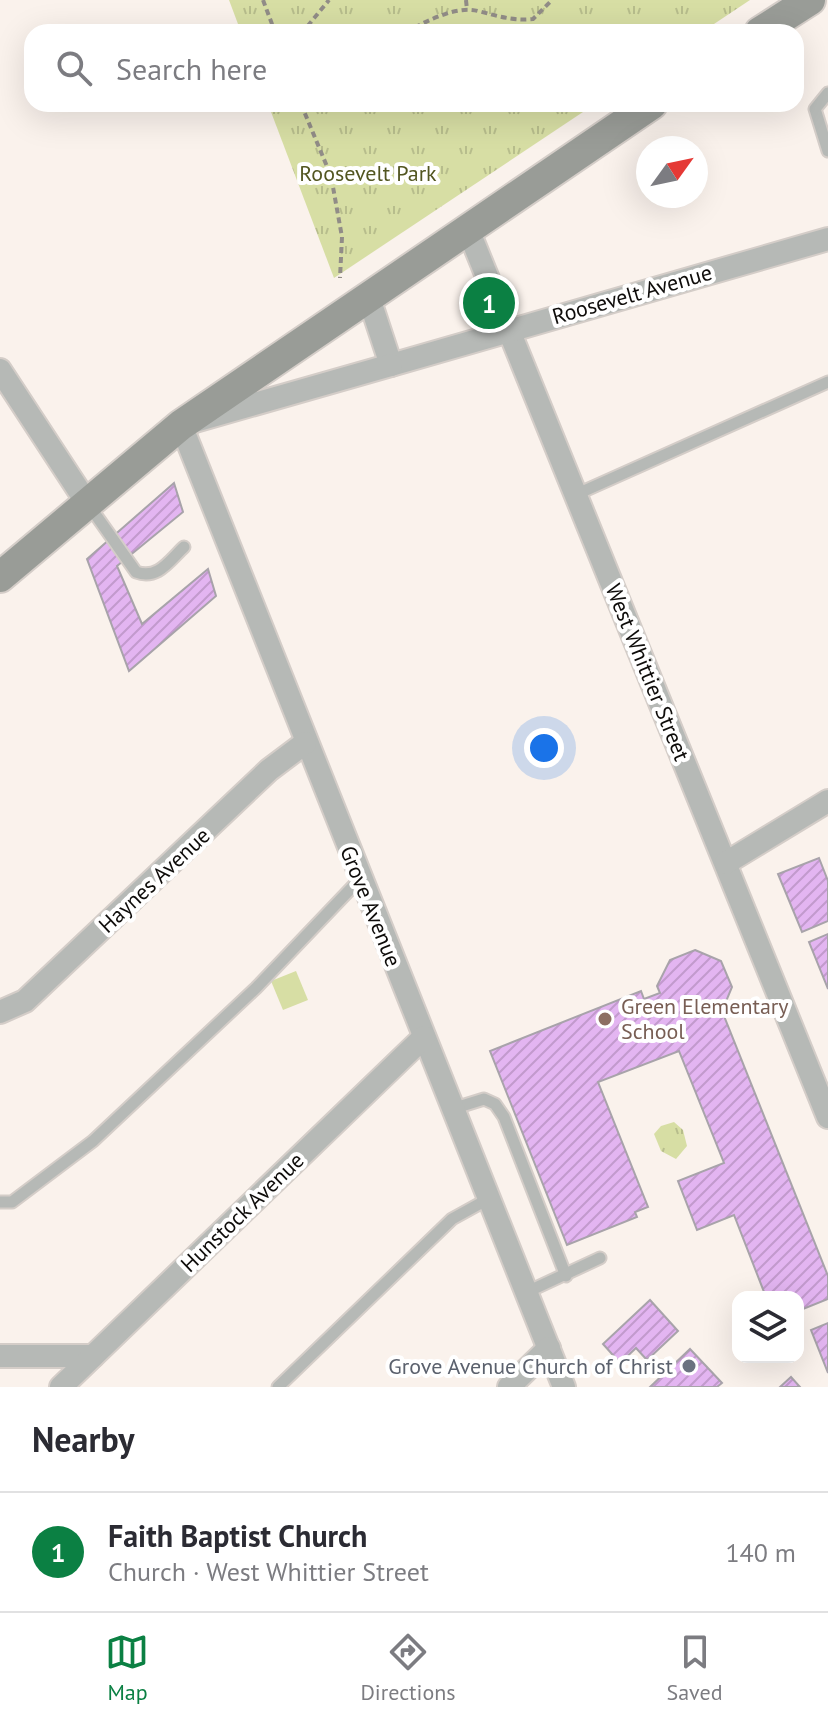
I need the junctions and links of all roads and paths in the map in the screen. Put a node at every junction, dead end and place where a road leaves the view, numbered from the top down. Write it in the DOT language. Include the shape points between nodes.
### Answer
graph roads {
  1 [pos="263,0"];
  2 [pos="329,0"];
  3 [pos="466,0"];
  4 [pos="552,0"];
  5 [pos="810,0"];
  6 [pos="467,10"];
  7 [pos="272,24"];
  8 [pos="309,24"];
  9 [pos="422,24"];
  10 [pos="772,24"];
  11 [pos="828,93"];
  12 [pos="304,112"];
  13 [pos="640,112"];
  14 [pos="828,151"];
  15 [pos="467,227"];
  16 [pos="828,239"];
  17 [pos="340,278"];
  18 [pos="368,295"];
  19 [pos="509,329"];
  20 [pos="391,365"];
  21 [pos="0,370"];
  22 [pos="828,382"];
  23 [pos="181,425"];
  24 [pos="575,495"];
  25 [pos="87,503"];
  26 [pos="184,547"];
  27 [pos="2,570"];
  28 [pos="305,743"];
  29 [pos="828,801"];
  30 [pos="726,863"];
  31 [pos="360,879"];
  32 [pos="0,1012"];
  33 [pos="424,1037"];
  34 [pos="452,1109"];
  35 [pos="828,1117"];
  36 [pos="490,1198"];
  37 [pos="0,1202"];
  38 [pos="600,1258"];
  39 [pos="566,1276"];
  40 [pos="527,1292"];
  41 [pos="549,1348"];
  42 [pos="0,1356"];
  43 [pos="93,1356"];
  44 [pos="61,1387"];
  45 [pos="278,1387"];
  46 [pos="509,1387"];
  47 [pos="564,1387"];
  1 -- 7 [label="path"];
  2 -- 8 [label="path"];
  3 -- 6 [label="path"];
  4 -- 6 [label="path" via="533,19 494,18"];
  5 -- 10 [label="main road"];
  6 -- 9 [label="path"];
  11 -- 14 [label="lane" via="815,109"];
  12 -- 17 [label="path" via="331,176 342,237"];
  13 -- 15 [label="main road, Roosevelt Avenue"];
  15 -- 18 [label="main road, Roosevelt Avenue"];
  15 -- 19 [label="street, West Whittier Street"];
  16 -- 19 [label="street, Roosevelt Avenue"];
  18 -- 20 [label="street"];
  18 -- 23 [label="main road, Roosevelt Avenue"];
  19 -- 20 [label="street, Roosevelt Avenue"];
  19 -- 24 [label="street, West Whittier Street"];
  20 -- 23 [label="street, Roosevelt Avenue"];
  21 -- 25 [label="street"];
  22 -- 24 [label="lane"];
  23 -- 25 [label="main road, Roosevelt Avenue"];
  23 -- 28 [label="street, Grove Avenue"];
  24 -- 30 [label="street, West Whittier Street"];
  25 -- 26 [label="lane" via="136,572 157,573"];
  25 -- 27 [label="main road, Roosevelt Avenue"];
  28 -- 31 [label="street, Grove Avenue"];
  28 -- 32 [label="street, Haynes Avenue" via="269,770 25,1001"];
  29 -- 30 [label="street"];
  30 -- 35 [label="street, West Whittier Street"];
  31 -- 33 [label="street, Grove Avenue"];
  31 -- 37 [label="lane" via="256,988 93,1141 12,1202"];
  33 -- 34 [label="street, Grove Avenue"];
  33 -- 43 [label="street, Hunstock Avenue"];
  34 -- 36 [label="street, Grove Avenue"];
  34 -- 39 [label="lane" via="484,1099 504,1117"];
  36 -- 40 [label="street, Grove Avenue"];
  36 -- 45 [label="lane" via="452,1219"];
  38 -- 39 [label="lane"];
  39 -- 40 [label="lane"];
  40 -- 41 [label="street, Grove Avenue"];
  41 -- 46 [label="street"];
  41 -- 47 [label="street, Grove Avenue"];
  42 -- 43 [label="street"];
  43 -- 44 [label="street, Hunstock Avenue"];
}
